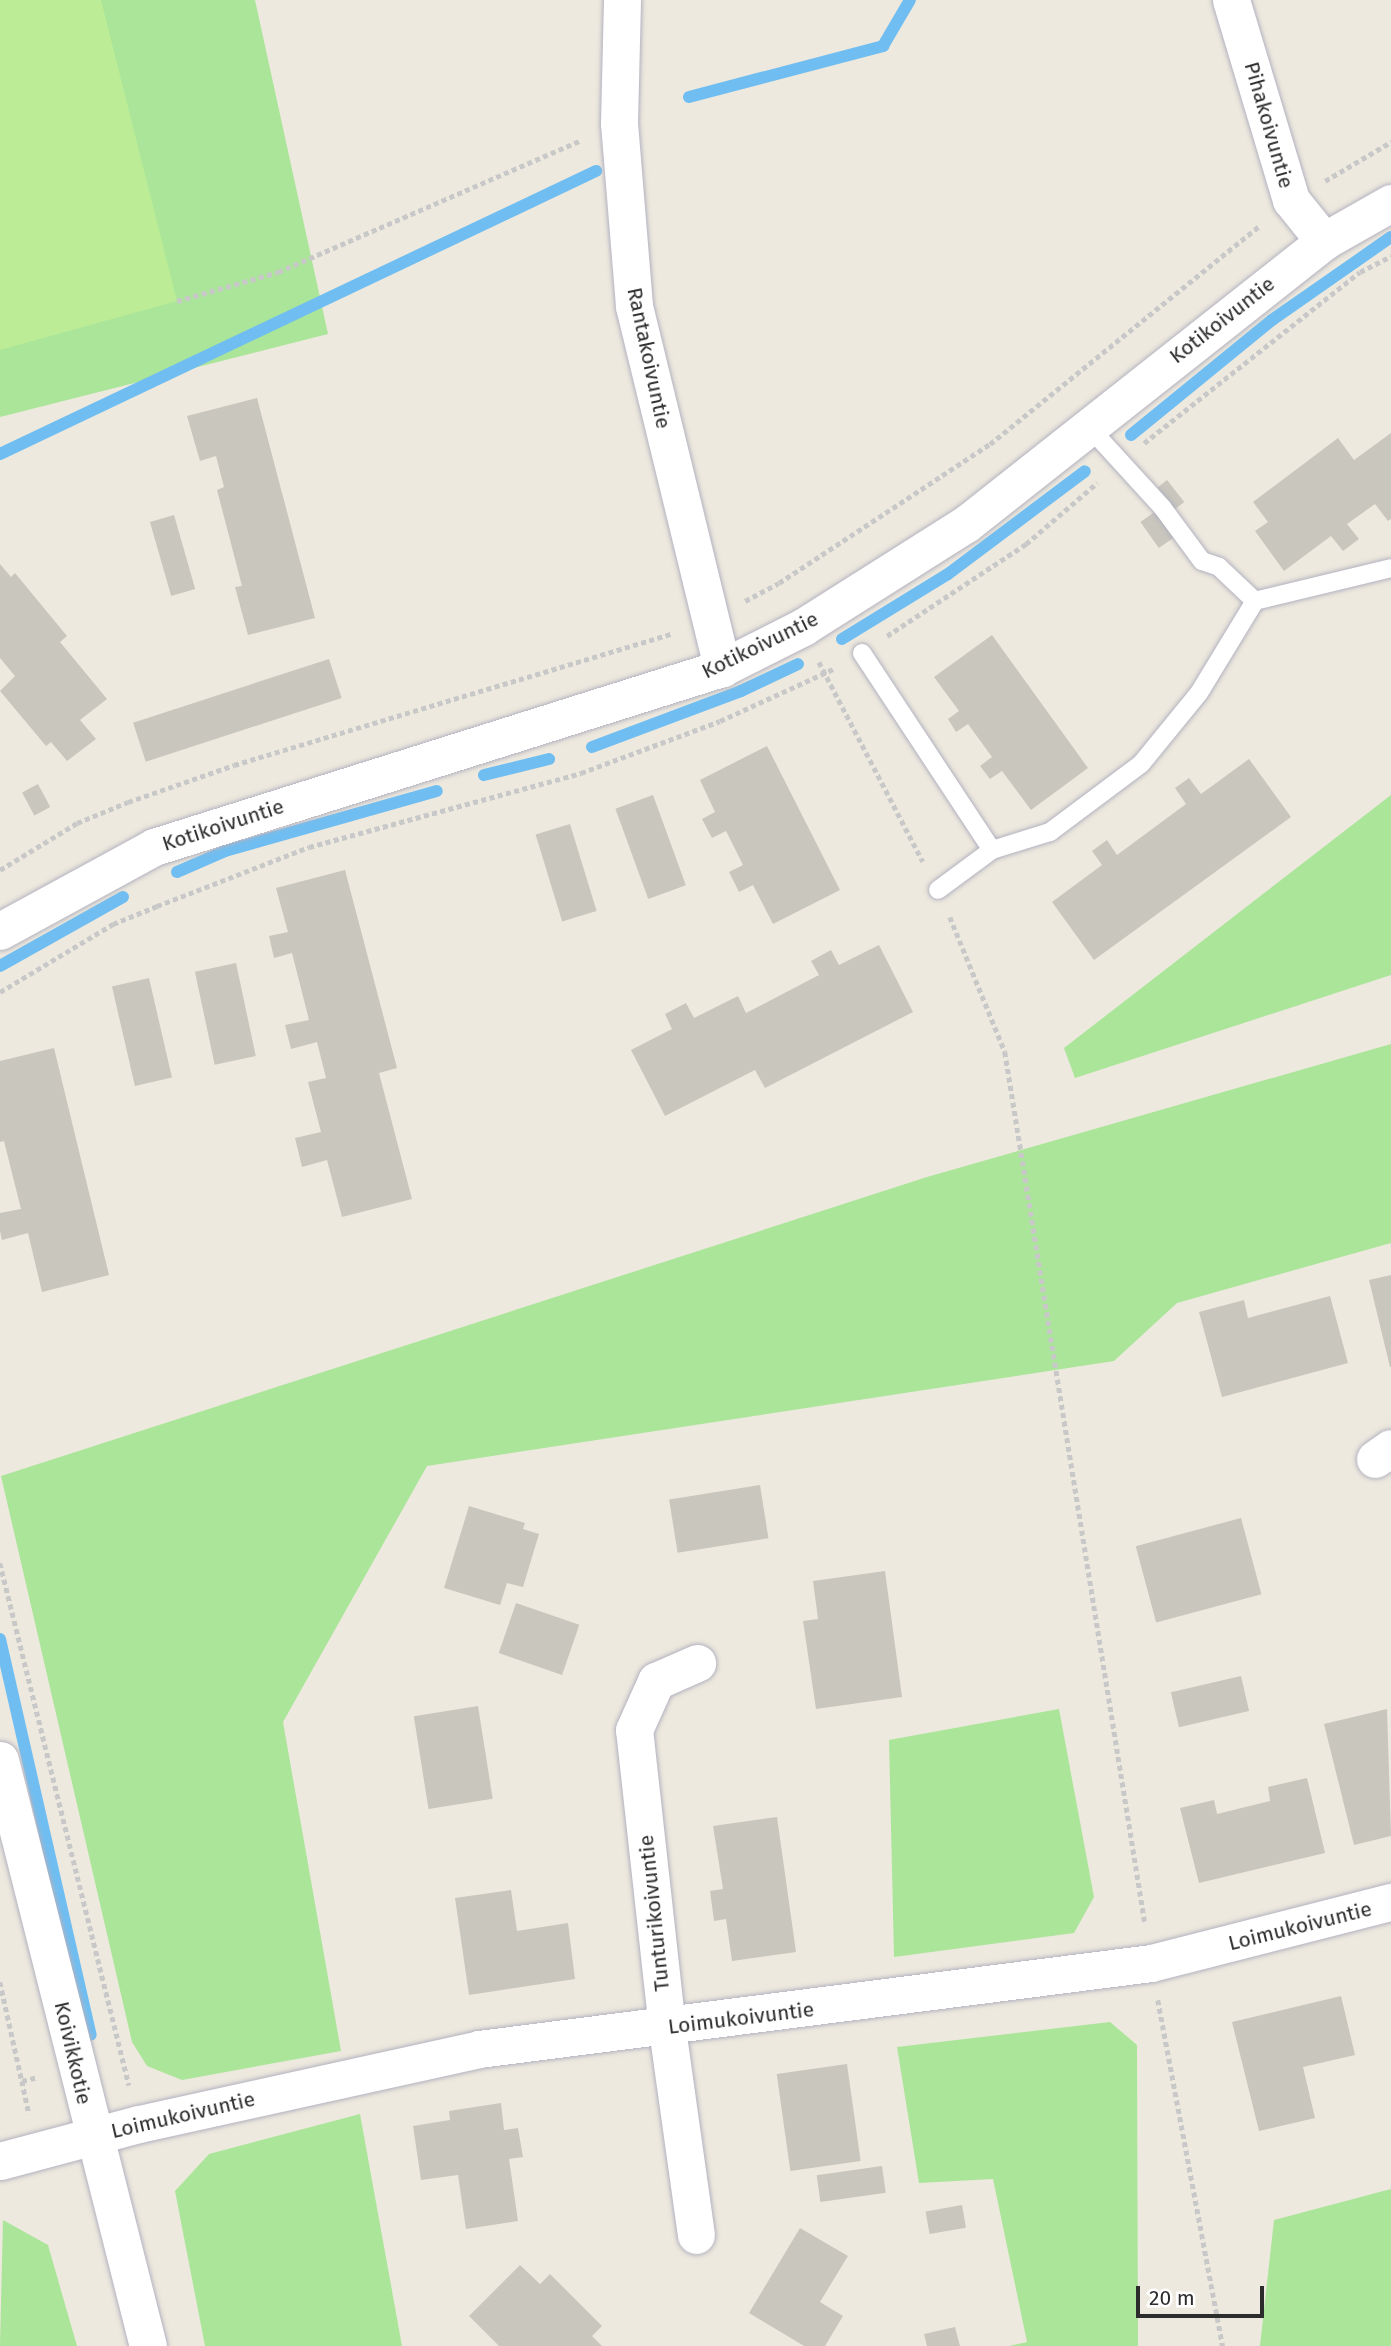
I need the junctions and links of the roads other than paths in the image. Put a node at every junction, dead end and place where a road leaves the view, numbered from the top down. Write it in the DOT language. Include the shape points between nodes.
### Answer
graph roads {
  1 [pos="622,0"];
  2 [pos="1231,0"];
  3 [pos="1391,203"];
  4 [pos="1324,241"];
  5 [pos="1088,426"];
  6 [pos="1391,568"];
  7 [pos="1255,601"];
  8 [pos="862,653"];
  9 [pos="722,668"];
  10 [pos="992,850"];
  11 [pos="938,890"];
  12 [pos="0,931"];
  13 [pos="697,1663"];
  14 [pos="0,1760"];
  15 [pos="1391,1902"];
  16 [pos="667,2028"];
  17 [pos="92,2137"];
  18 [pos="0,2161"];
  19 [pos="696,2235"];
  20 [pos="148,2346"];
  1 -- 9 [label="street, Rantakoivuntie" via="619,123 634,306"];
  2 -- 4 [label="street, Pihakoivuntie" via="1291,200"];
  3 -- 4 [label="street, Kotikoivuntie"];
  4 -- 5 [label="street, Kotikoivuntie"];
  5 -- 7 [label="lane" via="1162,507 1202,561 1219,567"];
  5 -- 9 [label="street, Kotikoivuntie" via="966,524 803,626"];
  6 -- 7 [label="lane"];
  7 -- 10 [label="lane" via="1199,694 1141,764 1050,832"];
  8 -- 10 [label="lane"];
  9 -- 12 [label="street, Kotikoivuntie" via="154,847"];
  10 -- 11 [label="lane"];
  13 -- 16 [label="street, Tunturikoivuntie" via="656,1681 634,1730"];
  14 -- 17 [label="street, Koivikkotie"];
  15 -- 16 [label="street, Loimukoivuntie" via="1151,1964"];
  16 -- 17 [label="street, Loimukoivuntie" via="479,2049"];
  16 -- 19 [label="street, Tunturikoivuntie"];
  17 -- 18 [label="street, Loimukoivuntie"];
  17 -- 20 [label="street, Koivikkotie"];
}
